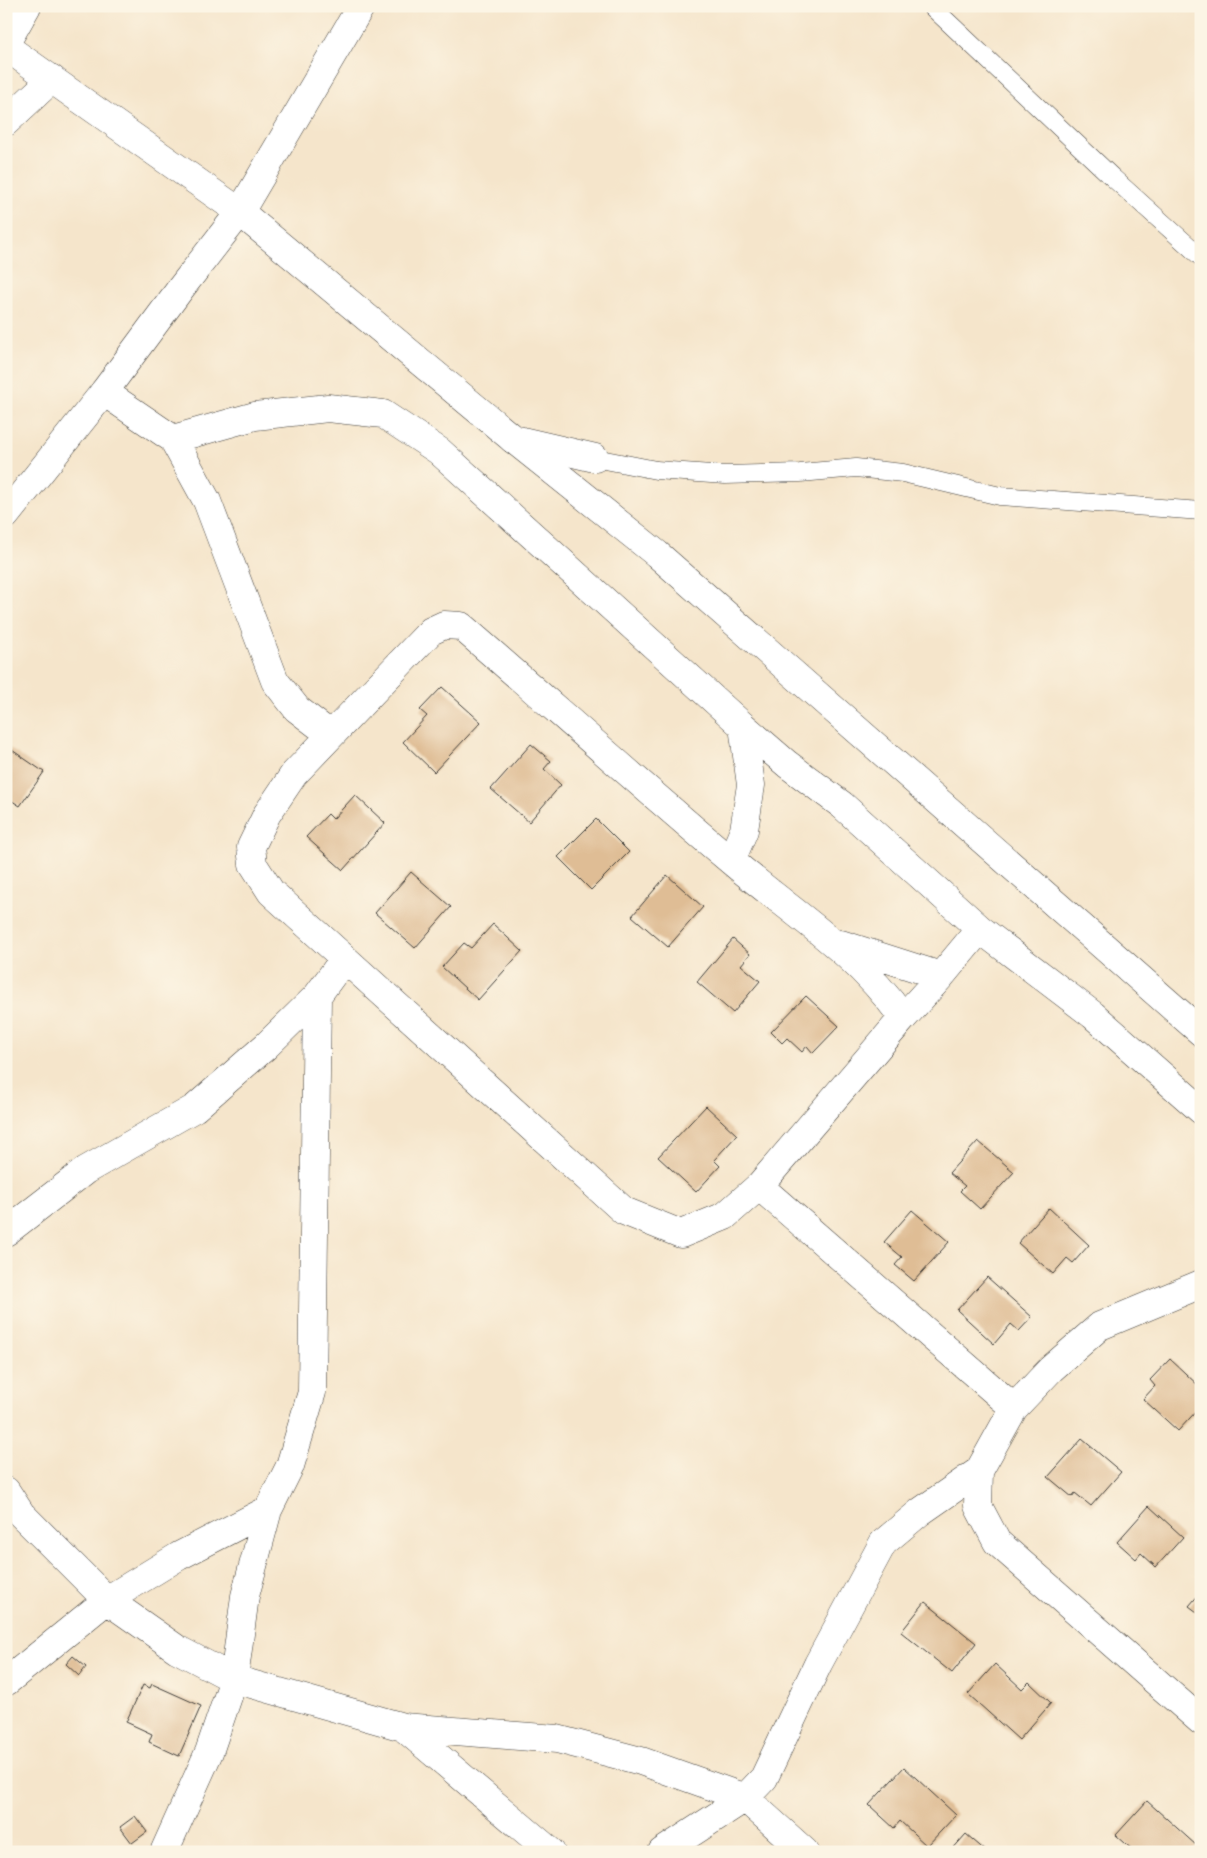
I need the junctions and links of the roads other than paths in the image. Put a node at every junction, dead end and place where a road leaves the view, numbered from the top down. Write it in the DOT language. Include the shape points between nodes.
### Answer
graph roads {
  1 [pos="27,6"];
  2 [pos="361,6"];
  3 [pos="931,6"];
  4 [pos="6,43"];
  5 [pos="6,47"];
  6 [pos="52,79"];
  7 [pos="6,122"];
  8 [pos="240,212"];
  9 [pos="1201,257"];
  10 [pos="104,392"];
  11 [pos="513,438"];
  12 [pos="173,439"];
  13 [pos="595,458"];
  14 [pos="1201,511"];
  15 [pos="6,515"];
  16 [pos="743,726"];
  17 [pos="331,735"];
  18 [pos="731,861"];
  19 [pos="980,929"];
  20 [pos="835,942"];
  21 [pos="344,960"];
  22 [pos="942,976"];
  23 [pos="317,996"];
  24 [pos="903,1018"];
  25 [pos="1201,1032"];
  26 [pos="1201,1110"];
  27 [pos="759,1186"];
  28 [pos="6,1232"];
  29 [pos="1201,1284"];
  30 [pos="1014,1408"];
  31 [pos="978,1471"];
  32 [pos="6,1491"];
  33 [pos="268,1510"];
  34 [pos="107,1600"];
  35 [pos="234,1679"];
  36 [pos="6,1682"];
  37 [pos="1201,1721"];
  38 [pos="403,1727"];
  39 [pos="745,1798"];
  40 [pos="164,1852"];
  41 [pos="551,1852"];
  42 [pos="662,1852"];
  43 [pos="805,1852"];
  1 -- 4 [label="street"];
  2 -- 8 [label="street"];
  3 -- 9 [label="lane"];
  5 -- 6 [label="street"];
  6 -- 7 [label="street"];
  6 -- 8 [label="street"];
  8 -- 10 [label="street"];
  8 -- 11 [label="street"];
  10 -- 12 [label="street"];
  10 -- 15 [label="street"];
  11 -- 13 [label="street"];
  11 -- 25 [label="street" via="657,554"];
  12 -- 16 [label="street" via="255,416 328,408 383,414 440,451"];
  12 -- 17 [label="street" via="207,501 275,681 297,709"];
  13 -- 14 [label="lane" via="656,470 725,474 856,468 903,474 1000,496"];
  16 -- 18 [label="street" via="751,785 744,830"];
  16 -- 19 [label="street" via="842,805"];
  17 -- 18 [label="street" via="431,631 444,625 461,626"];
  17 -- 21 [label="street" via="294,774 267,814 251,847 253,864 271,892"];
  18 -- 20 [label="street"];
  19 -- 22 [label="street"];
  19 -- 26 [label="street" via="1093,1015"];
  20 -- 22 [label="street"];
  20 -- 24 [label="street" via="888,997"];
  21 -- 23 [label="street"];
  21 -- 27 [label="street" via="624,1211 681,1234 725,1216"];
  22 -- 24 [label="street"];
  23 -- 28 [label="street" via="195,1108 86,1170"];
  23 -- 33 [label="street" via="312,1392 290,1466"];
  24 -- 27 [label="street"];
  27 -- 30 [label="street"];
  29 -- 30 [label="street" via="1100,1326 1051,1369"];
  30 -- 31 [label="street"];
  31 -- 37 [label="street" via="978,1506 997,1542"];
  31 -- 39 [label="street" via="883,1543 818,1664 764,1778"];
  32 -- 34 [label="street" via="21,1514"];
  33 -- 34 [label="street" via="179,1556"];
  33 -- 35 [label="street" via="245,1596"];
  34 -- 35 [label="street" via="177,1648"];
  34 -- 36 [label="street"];
  35 -- 38 [label="street"];
  35 -- 40 [label="street" via="209,1752"];
  38 -- 39 [label="street" via="557,1739 641,1761"];
  38 -- 41 [label="street"];
  39 -- 42 [label="street"];
  39 -- 43 [label="street"];
}
